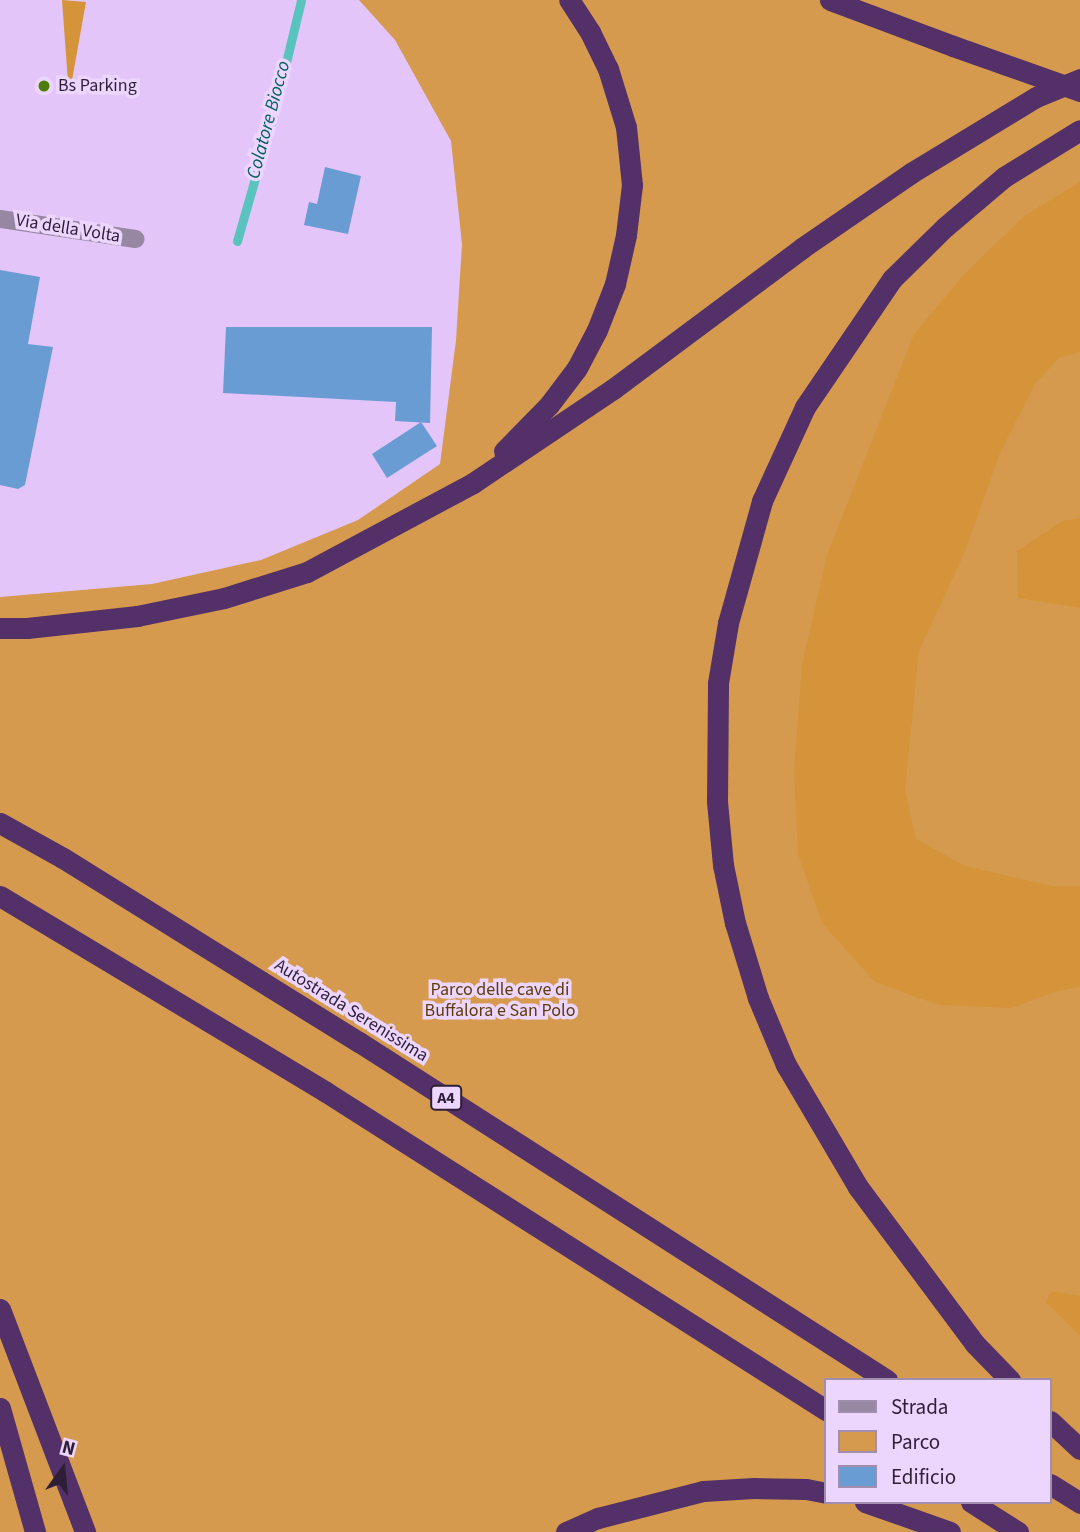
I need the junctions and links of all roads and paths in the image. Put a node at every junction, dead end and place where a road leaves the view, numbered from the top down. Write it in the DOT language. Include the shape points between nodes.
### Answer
graph roads {
  1 [pos="569,0"];
  2 [pos="830,0"];
  3 [pos="1080,79"];
  4 [pos="1080,92"];
  5 [pos="1080,130"];
  6 [pos="0,219"];
  7 [pos="136,239"];
  8 [pos="473,483"];
  9 [pos="0,628"];
  10 [pos="0,823"];
  11 [pos="0,896"];
  12 [pos="0,1309"];
  13 [pos="884,1378"];
  14 [pos="1008,1378"];
  15 [pos="0,1408"];
  16 [pos="824,1409"];
  17 [pos="1052,1423"];
  18 [pos="1080,1449"];
  19 [pos="1052,1485"];
  20 [pos="824,1493"];
  21 [pos="1080,1503"];
  22 [pos="871,1504"];
  23 [pos="974,1504"];
  24 [pos="35,1532"];
  25 [pos="85,1532"];
  26 [pos="566,1532"];
  27 [pos="950,1532"];
  28 [pos="1018,1532"];
  1 -- 8 [label="highway" via="608,69 626,127 632,185 626,235 615,284 577,368 549,405"];
  2 -- 4 [label="highway, bridge"];
  3 -- 8 [label="highway" via="1037,97 911,173 613,389"];
  5 -- 14 [label="highway" via="1004,177 892,279 805,407 762,501 728,623 718,695 717,801 723,865 758,998 786,1065 873,1208 975,1344"];
  6 -- 7 [label="street, Via della Volta"];
  8 -- 9 [label="highway" via="307,572 223,598 137,616"];
  10 -- 13 [label="highway, Autostrada Serenissima / A4" via="359,1042"];
  11 -- 16 [label="highway" via="326,1092"];
  12 -- 25 [label="highway"];
  15 -- 24 [label="highway"];
  17 -- 18 [label="highway"];
  19 -- 21 [label="highway"];
  20 -- 26 [label="highway" via="754,1488 703,1492 598,1518"];
  22 -- 27 [label="highway"];
  23 -- 28 [label="highway"];
}
